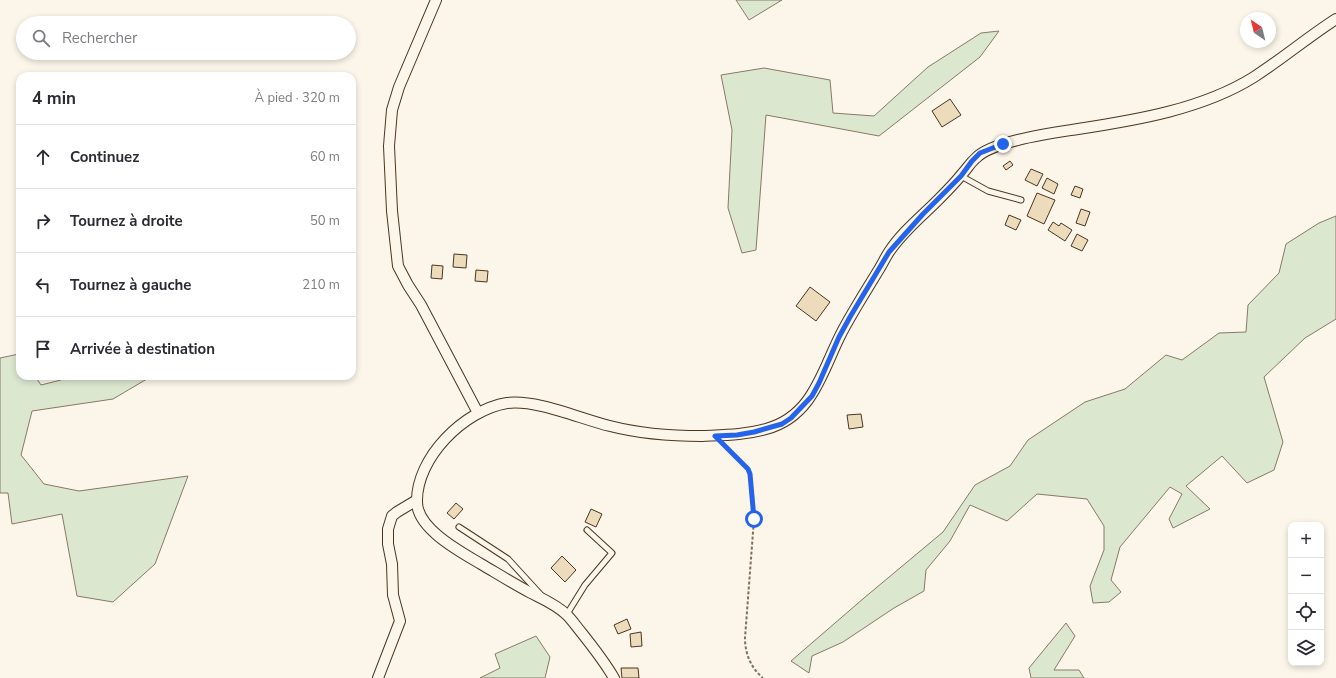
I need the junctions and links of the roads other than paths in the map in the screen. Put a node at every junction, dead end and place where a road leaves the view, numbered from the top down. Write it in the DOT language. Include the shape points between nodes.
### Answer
graph roads {
  1 [pos="436,0"];
  2 [pos="1336,19"];
  3 [pos="961,176"];
  4 [pos="1021,200"];
  5 [pos="478,413"];
  6 [pos="417,500"];
  7 [pos="459,527"];
  8 [pos="587,530"];
  9 [pos="545,599"];
  10 [pos="567,614"];
  11 [pos="378,678"];
  12 [pos="614,678"];
  1 -- 5 [label="street" via="399,87 392,110 389,146 392,211 398,266"];
  2 -- 3 [label="street" via="1252,78 1213,97 1179,110 1003,144 980,153"];
  3 -- 4 [label="lane" via="988,191"];
  3 -- 5 [label="street" via="889,252 839,337 812,396 782,424 737,435 678,436 632,431 540,405 509,403"];
  5 -- 6 [label="street" via="461,424 440,444 428,462 420,482"];
  6 -- 9 [label="street" via="422,518 456,549 507,580"];
  6 -- 11 [label="street" via="392,516 388,529 393,595 400,621"];
  7 -- 9 [label="lane" via="508,559"];
  8 -- 10 [label="lane" via="612,553 585,585"];
  9 -- 10 [label="street"];
  10 -- 12 [label="street" via="602,658"];
}
